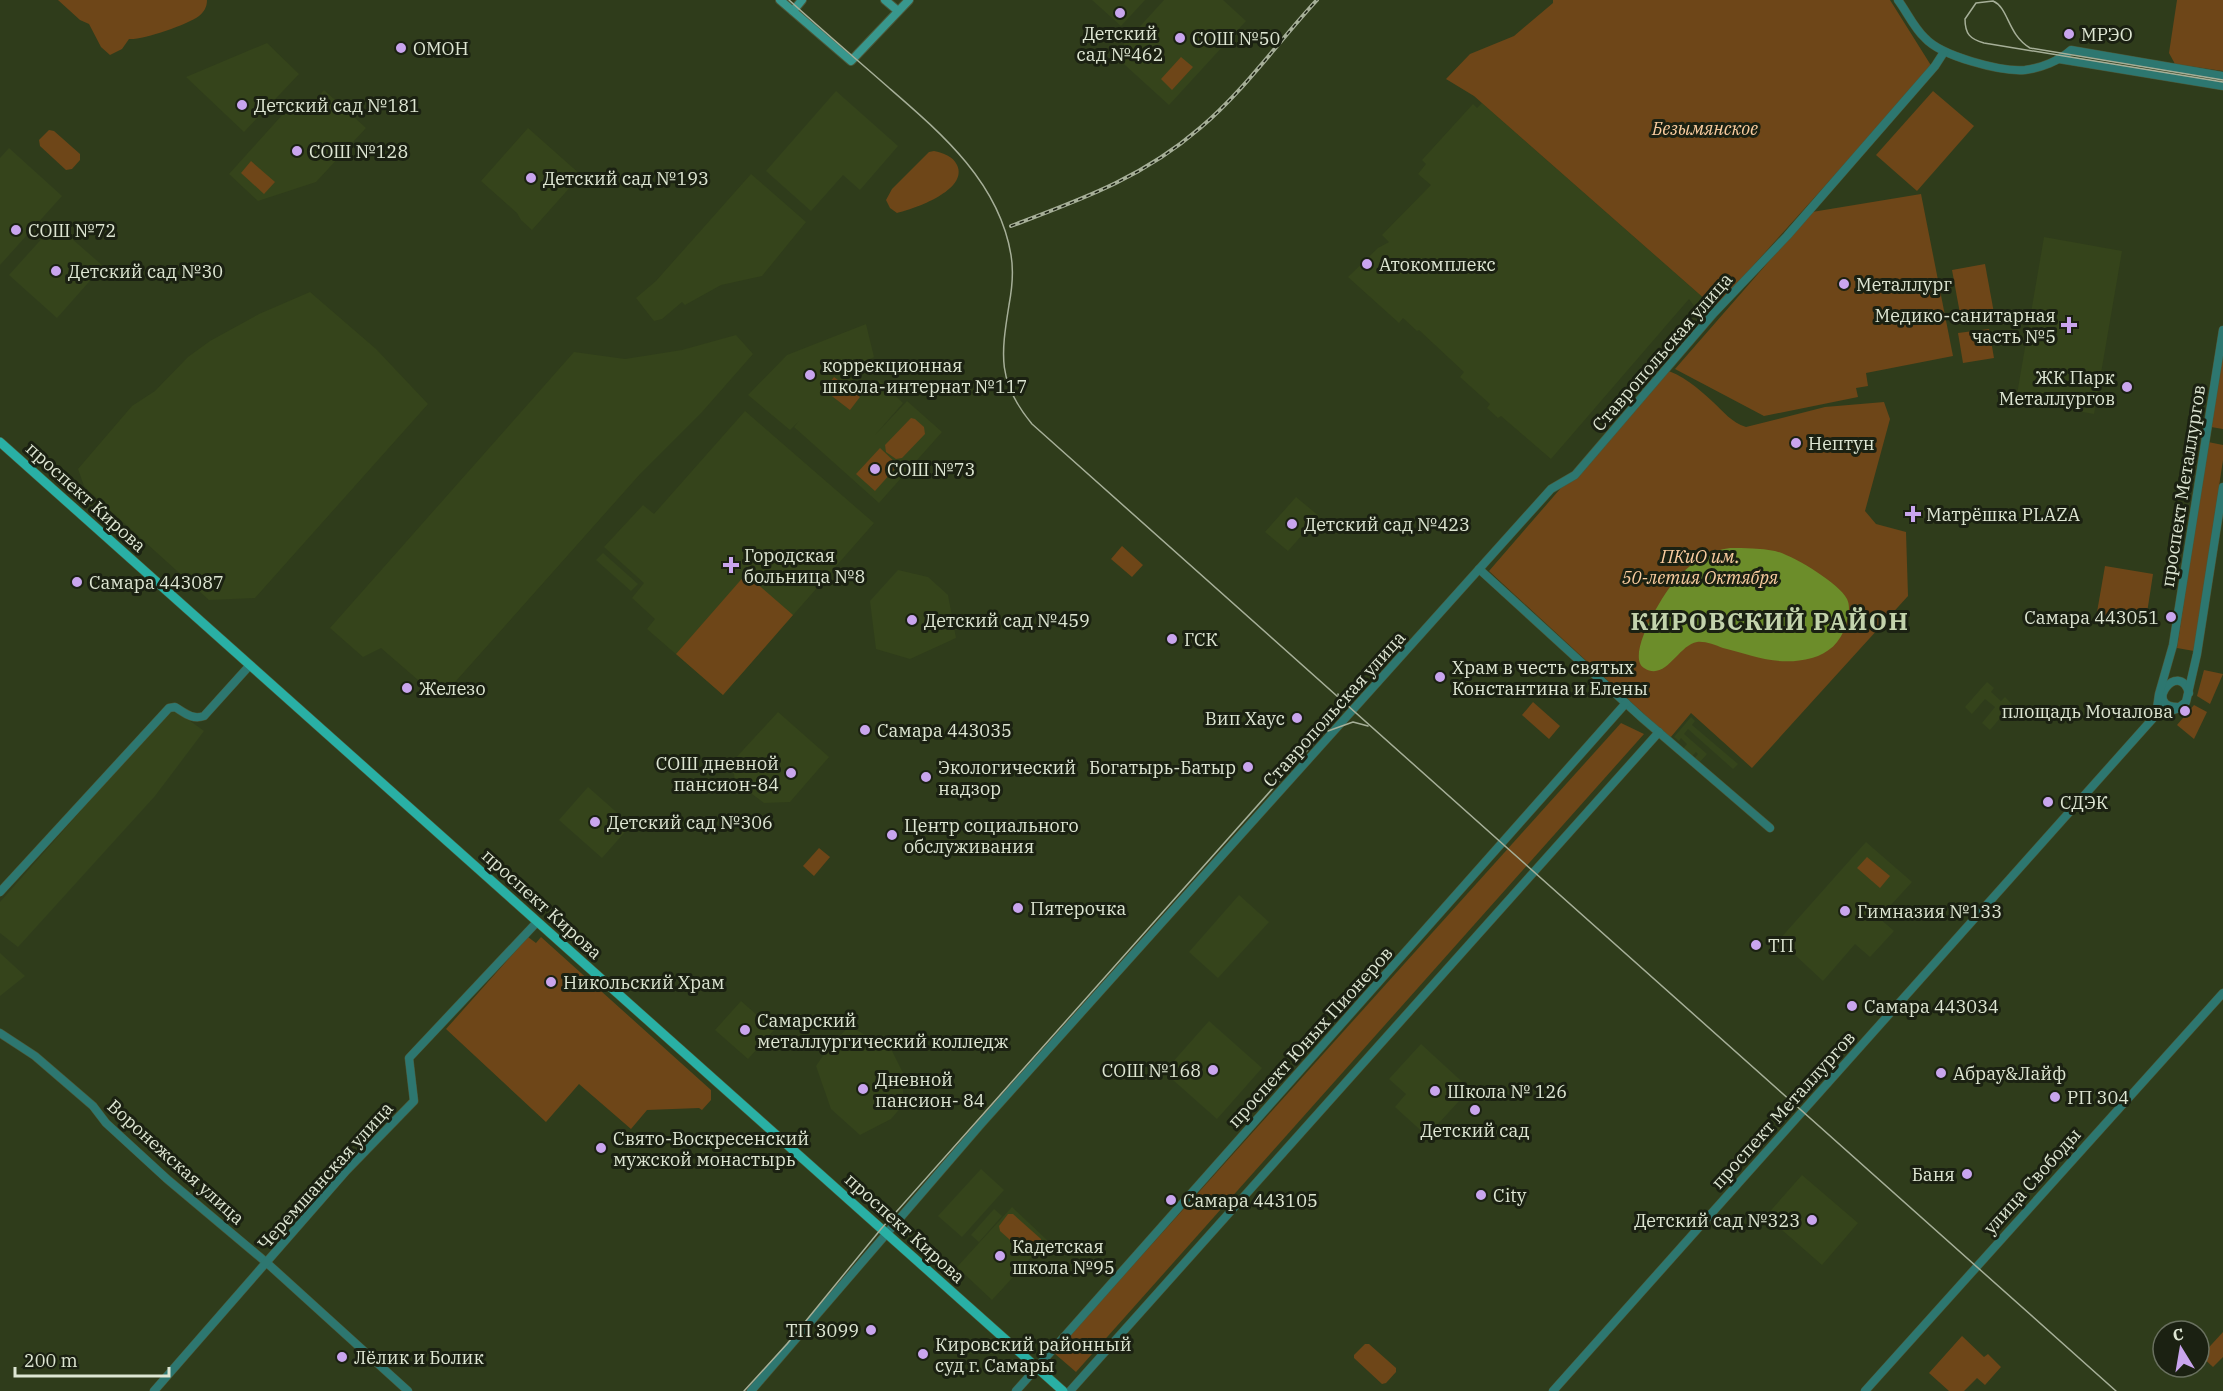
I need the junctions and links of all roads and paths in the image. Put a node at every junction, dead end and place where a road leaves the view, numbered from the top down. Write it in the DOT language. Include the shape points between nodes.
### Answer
graph roads {
  1 [pos="780,0"];
  2 [pos="802,0"];
  3 [pos="885,0"];
  4 [pos="909,0"];
  5 [pos="1898,0"];
  6 [pos="793,11"];
  7 [pos="898,11"];
  8 [pos="1944,52"];
  9 [pos="2059,59"];
  10 [pos="2223,76"];
  11 [pos="2223,86"];
  12 [pos="2223,330"];
  13 [pos="0,442"];
  14 [pos="2223,487"];
  15 [pos="1479,569"];
  16 [pos="250,665"];
  17 [pos="2163,688"];
  18 [pos="2189,696"];
  19 [pos="1626,704"];
  20 [pos="2182,706"];
  21 [pos="2156,715"];
  22 [pos="1659,732"];
  23 [pos="1770,828"];
  24 [pos="0,892"];
  25 [pos="537,922"];
  26 [pos="2223,993"];
  27 [pos="0,1033"];
  28 [pos="887,1234"];
  29 [pos="267,1263"];
  30 [pos="1037,1367"];
  31 [pos="154,1391"];
  32 [pos="408,1391"];
  33 [pos="751,1391"];
  34 [pos="1016,1391"];
  35 [pos="1063,1391"];
  36 [pos="1070,1391"];
  37 [pos="1553,1391"];
  38 [pos="1865,1391"];
  1 -- 6 [label="main road"];
  2 -- 6 [label="main road"];
  3 -- 7 [label="main road"];
  4 -- 7 [label="main road"];
  5 -- 8 [label="street" via="1925,39"];
  6 -- 7 [label="main road" via="851,61"];
  8 -- 9 [label="street" via="2023,70"];
  8 -- 15 [label="street, Ставропольская улица" via="1881,129 1705,323 1575,475 1551,489"];
  9 -- 10 [label="street" via="2071,50"];
  9 -- 11 [label="street"];
  12 -- 17 [label="street, проспект Металлургов" via="2173,649"];
  13 -- 16 [label="main road, проспект Кирова"];
  14 -- 18 [label="street"];
  15 -- 19 [label="street"];
  15 -- 28 [label="street, Ставропольская улица"];
  16 -- 24 [label="street" via="204,716 191,717 175,707 169,708"];
  16 -- 25 [label="main road, проспект Кирова"];
  17 -- 18 [label="street" via="2173,682 2182,683"];
  17 -- 20 [label="street" via="2167,704 2174,708"];
  17 -- 21 [label="street, проспект Металлургов"];
  18 -- 20 [label="street"];
  19 -- 22 [label="street"];
  19 -- 30 [label="street, проспект Юных Пионеров"];
  20 -- 21 [label="street, проспект Металлургов"];
  21 -- 37 [label="street, проспект Металлургов"];
  22 -- 23 [label="street"];
  22 -- 36 [label="street"];
  25 -- 28 [label="main road, проспект Кирова"];
  25 -- 29 [label="street, Черемшанская улица" via="410,1058 414,1101 346,1171"];
  26 -- 38 [label="street, улица Свободы"];
  27 -- 29 [label="street, Воронежская улица" via="93,1106 167,1179"];
  28 -- 30 [label="main road, проспект Кирова"];
  28 -- 33 [label="street, Ставропольская улица"];
  29 -- 31 [label="street, Черемшанская улица"];
  29 -- 32 [label="street, Воронежская улица"];
  30 -- 34 [label="street, проспект Юных Пионеров"];
  30 -- 35 [label="main road, проспект Кирова"];
}
